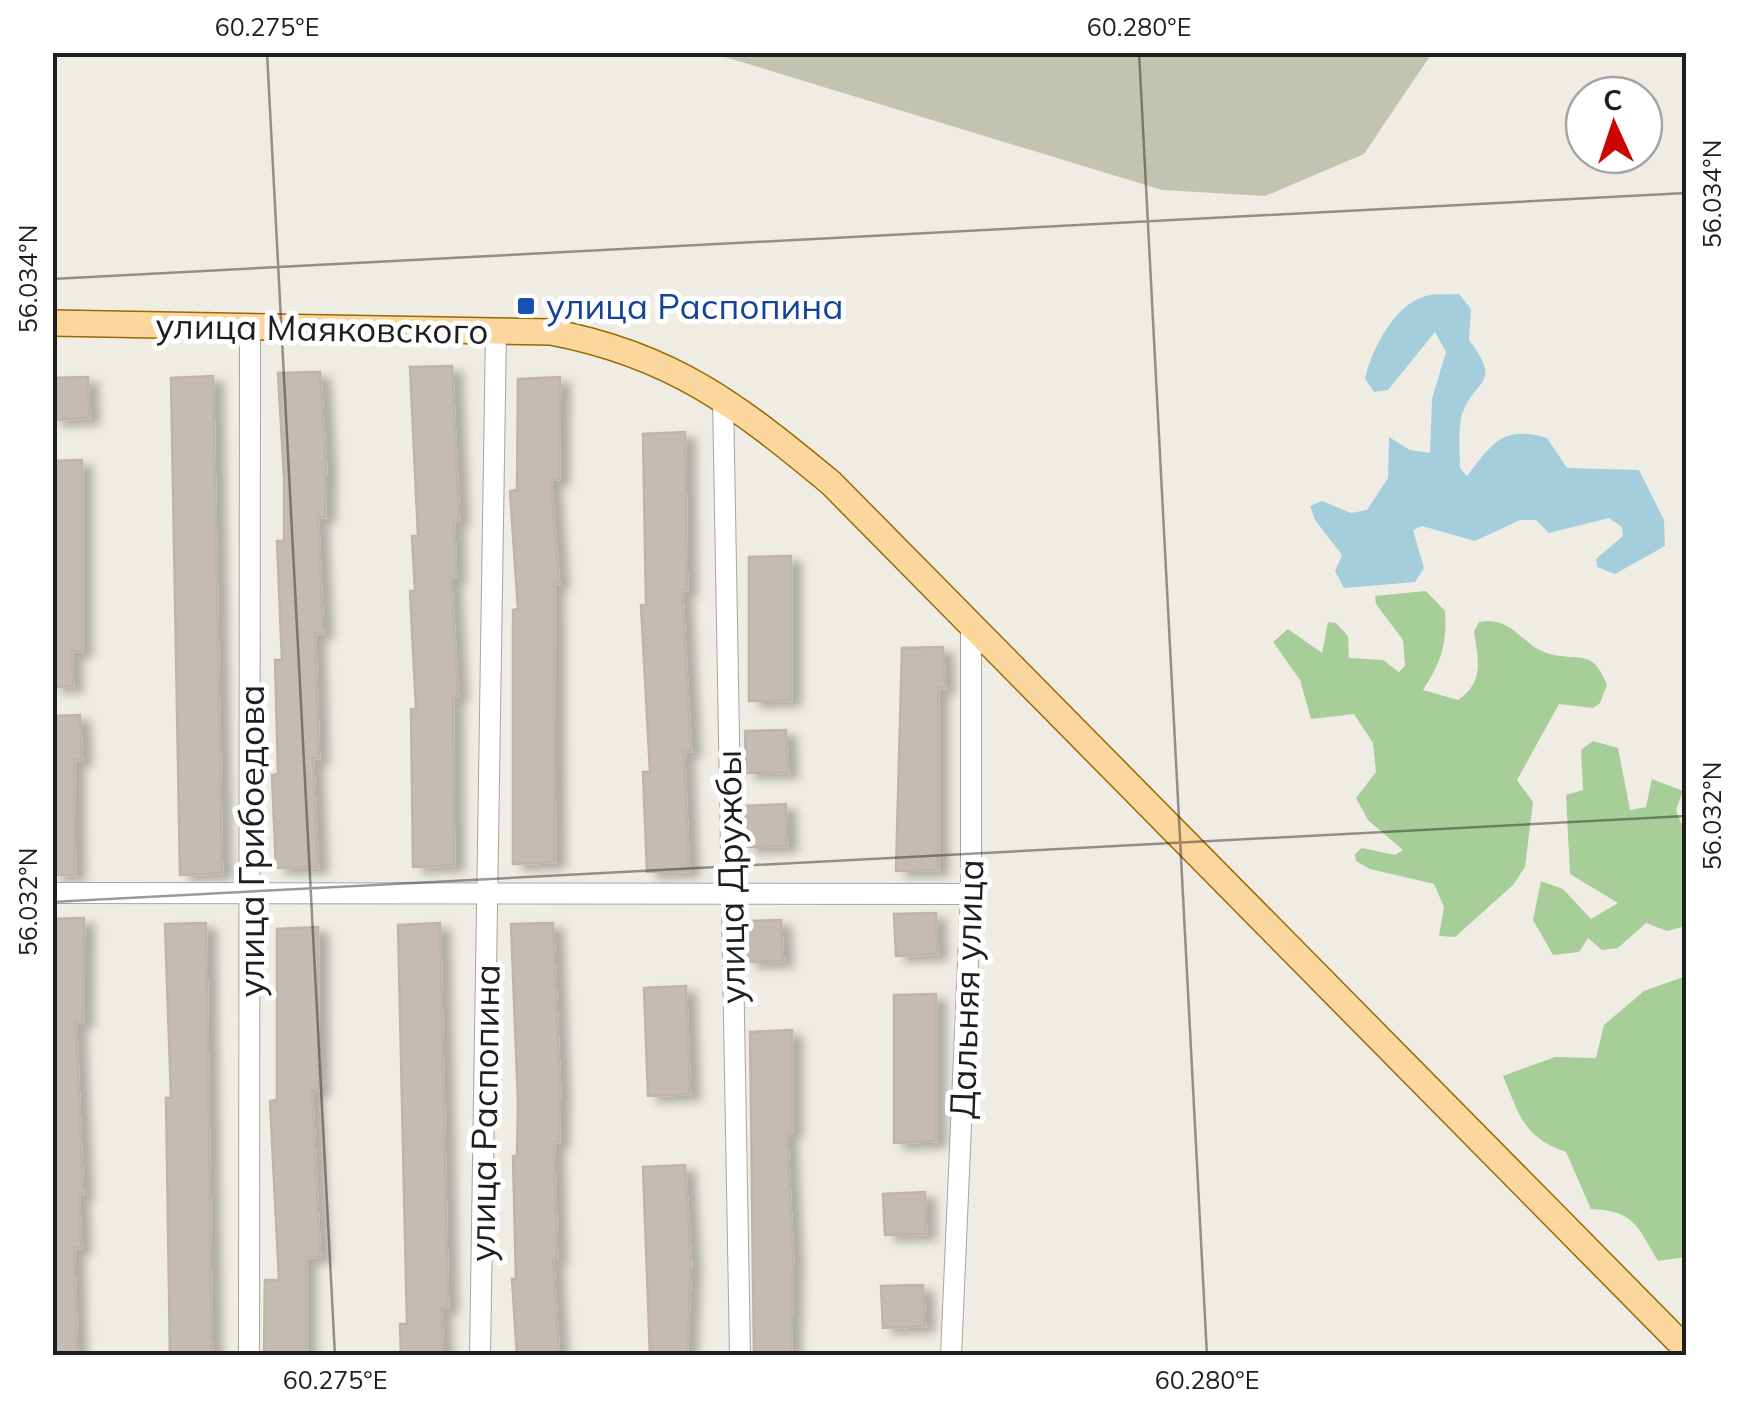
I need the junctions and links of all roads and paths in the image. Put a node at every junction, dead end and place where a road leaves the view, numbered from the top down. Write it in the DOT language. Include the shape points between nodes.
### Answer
graph roads {
  1 [pos="52,324"];
  2 [pos="250,326"];
  3 [pos="496,330"];
  4 [pos="723,398"];
  5 [pos="972,622"];
  6 [pos="729,892"];
  7 [pos="52,893"];
  8 [pos="971,894"];
  9 [pos="252,896"];
  10 [pos="488,896"];
  11 [pos="1686,1349"];
  12 [pos="249,1356"];
  13 [pos="480,1356"];
  14 [pos="740,1356"];
  15 [pos="952,1356"];
  1 -- 2 [label="main road, улица Маяковского"];
  2 -- 3 [label="main road, улица Маяковского"];
  2 -- 9 [label="street, улица Грибоедова"];
  3 -- 4 [label="main road, улица Маяковского" via="609,343 665,364"];
  3 -- 10 [label="street, улица Распопина"];
  4 -- 5 [label="main road, улица Маяковского" via="831,484"];
  4 -- 6 [label="street, улица Дружбы"];
  5 -- 8 [label="street, Дальняя улица"];
  5 -- 11 [label="main road, улица Маяковского"];
  6 -- 8 [label="street"];
  6 -- 10 [label="street"];
  6 -- 14 [label="street, улица Дружбы"];
  7 -- 9 [label="street"];
  8 -- 15 [label="street, Дальняя улица"];
  9 -- 10 [label="street"];
  9 -- 12 [label="street, улица Грибоедова"];
  10 -- 13 [label="street, улица Распопина"];
}
